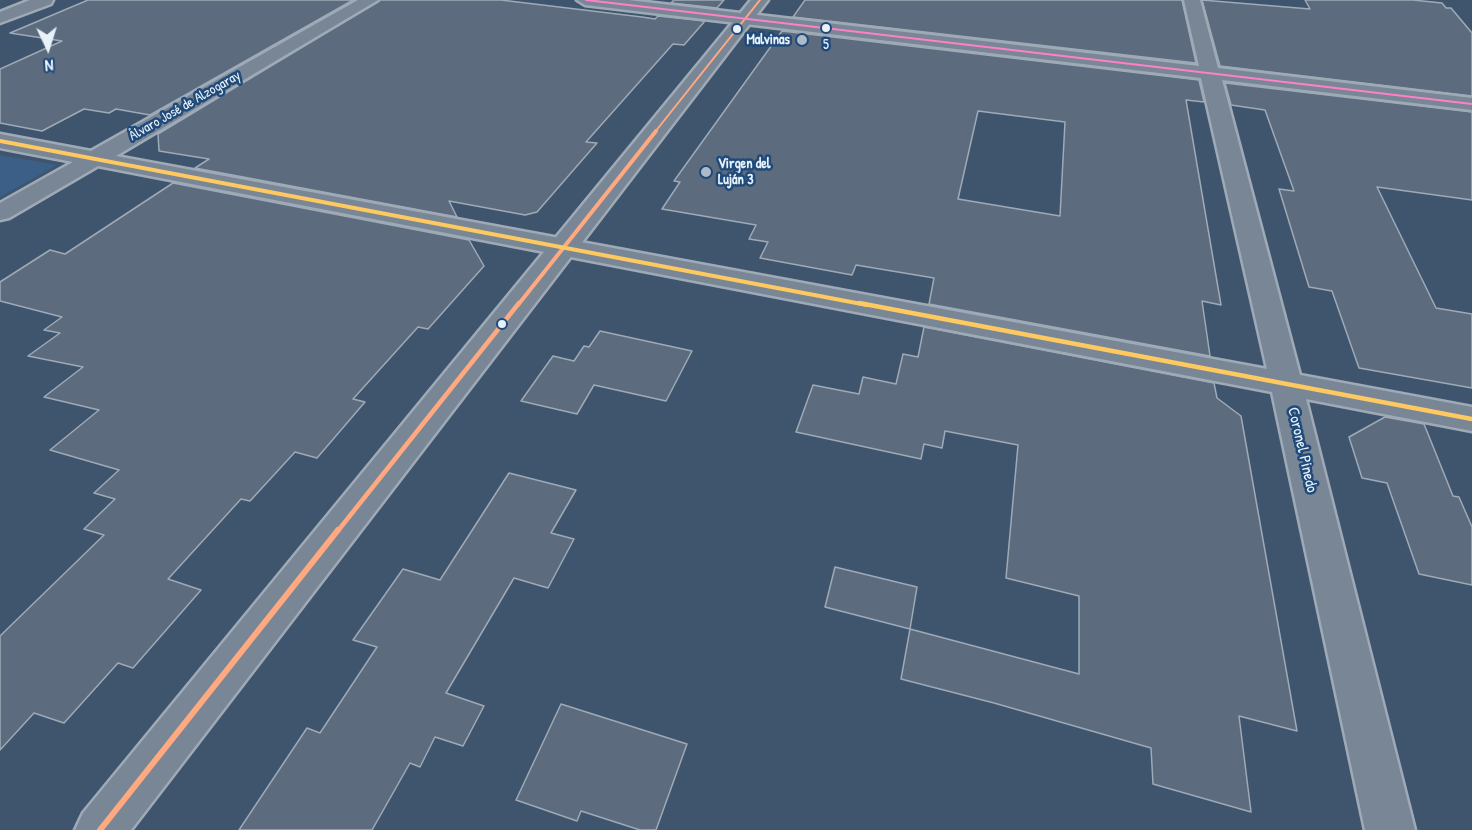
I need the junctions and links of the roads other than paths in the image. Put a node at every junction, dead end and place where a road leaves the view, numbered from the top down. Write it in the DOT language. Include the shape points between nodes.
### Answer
graph roads {
  1 [pos="45,0"];
  2 [pos="370,0"];
  3 [pos="585,0"];
  4 [pos="760,0"];
  5 [pos="1192,0"];
  6 [pos="0,18"];
  7 [pos="746,18"];
  8 [pos="1209,72"];
  9 [pos="1472,104"];
  10 [pos="0,141"];
  11 [pos="94,158"];
  12 [pos="0,213"];
  13 [pos="563,249"];
  14 [pos="1287,384"];
  15 [pos="1472,419"];
  16 [pos="100,830"];
  17 [pos="1390,830"];
  1 -- 6 [label="street"];
  2 -- 11 [label="street, Álvaro José de Alzogaray"];
  3 -- 7 [label="street"];
  4 -- 7 [label="street"];
  5 -- 8 [label="street, Coronel Pinedo"];
  7 -- 8 [label="street"];
  7 -- 13 [label="street"];
  8 -- 9 [label="street"];
  8 -- 14 [label="street, Coronel Pinedo"];
  10 -- 11 [label="street"];
  11 -- 12 [label="street, Álvaro José de Alzogaray"];
  11 -- 13 [label="street"];
  13 -- 14 [label="street"];
  13 -- 16 [label="street"];
  14 -- 15 [label="street"];
  14 -- 17 [label="street, Coronel Pinedo"];
}
